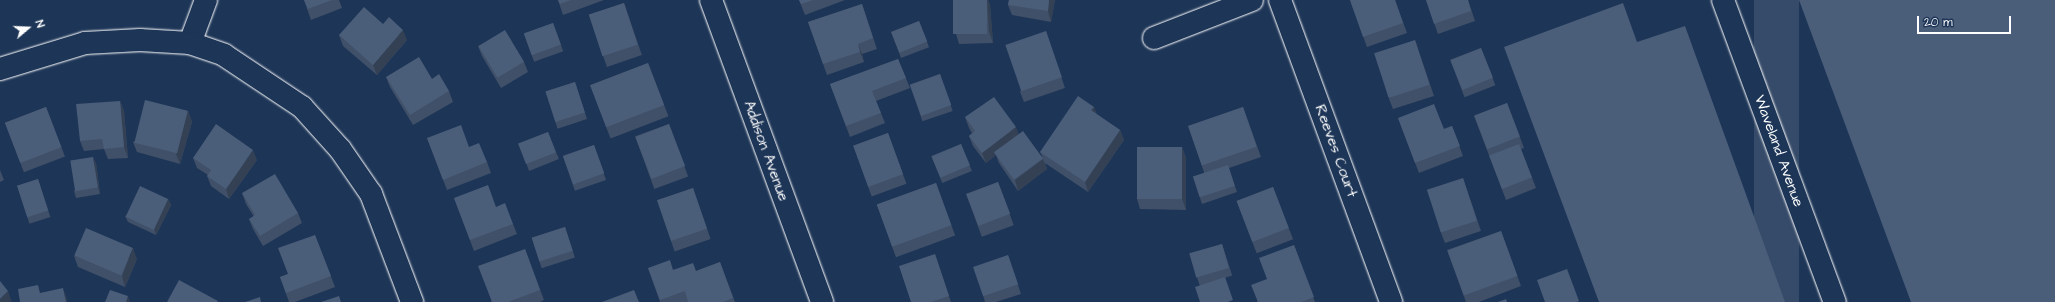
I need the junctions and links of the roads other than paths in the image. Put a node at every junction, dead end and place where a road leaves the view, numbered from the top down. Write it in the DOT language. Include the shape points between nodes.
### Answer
graph roads {
  1 [pos="206,0"];
  2 [pos="711,0"];
  3 [pos="1252,0"];
  4 [pos="1280,0"];
  5 [pos="1723,0"];
  6 [pos="1154,38"];
  7 [pos="190,43"];
  8 [pos="0,69"];
  9 [pos="412,302"];
  10 [pos="822,302"];
  11 [pos="1392,302"];
  12 [pos="1835,302"];
  1 -- 7 [label="street"];
  2 -- 10 [label="street, Addison Avenue"];
  3 -- 6 [label="street"];
  4 -- 11 [label="street, Reeves Court"];
  5 -- 12 [label="street, Waveland Avenue"];
  7 -- 8 [label="street" via="140,40 85,43"];
  7 -- 9 [label="street" via="224,55 257,74 302,107 340,149 371,194"];
}
